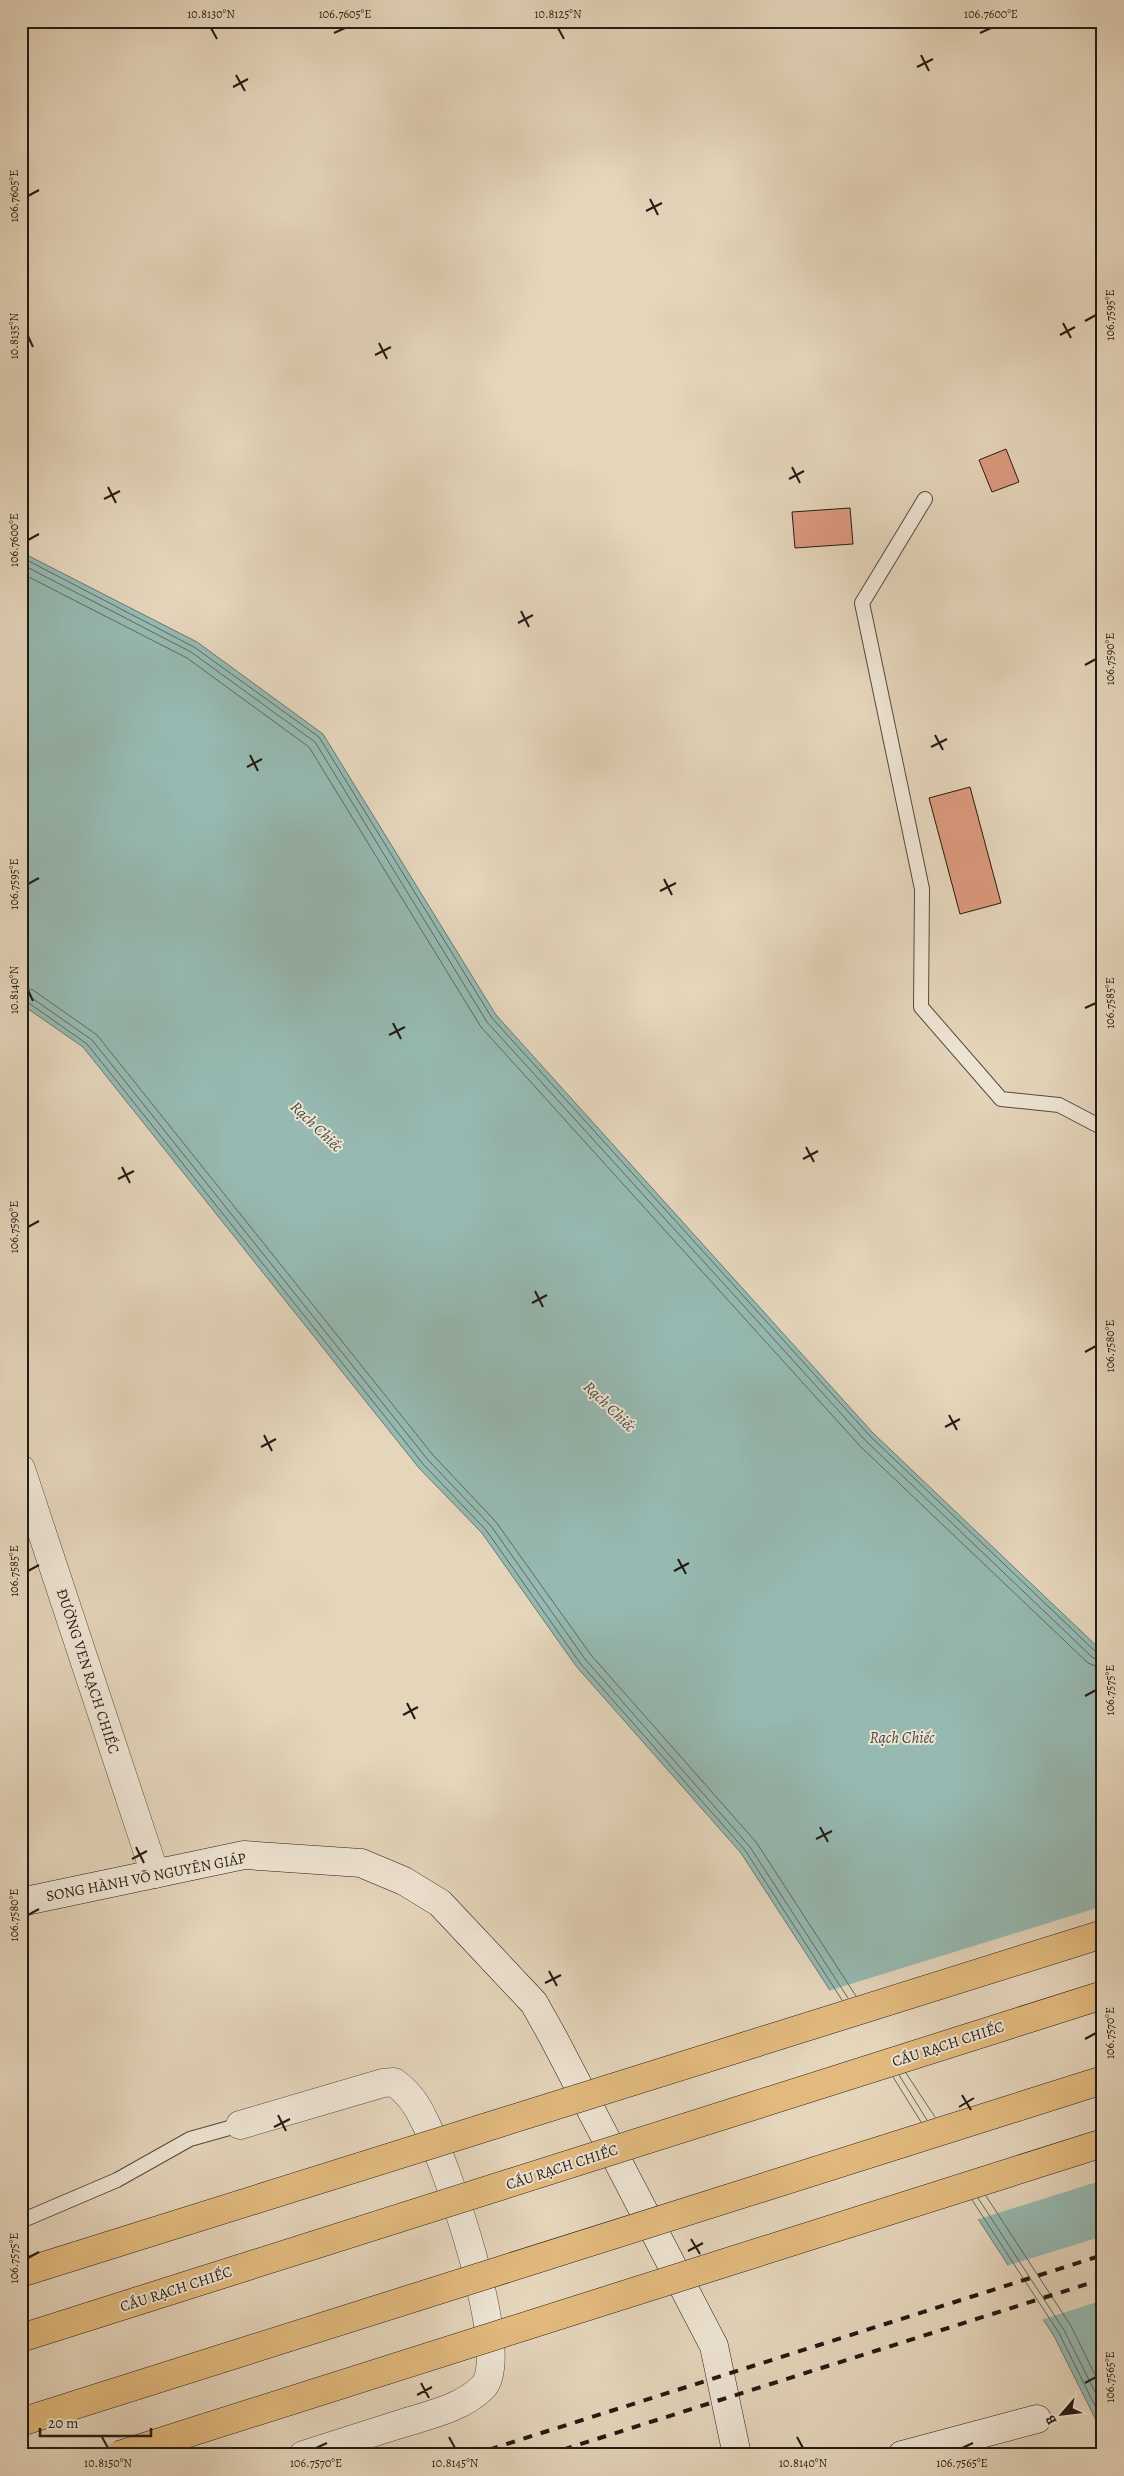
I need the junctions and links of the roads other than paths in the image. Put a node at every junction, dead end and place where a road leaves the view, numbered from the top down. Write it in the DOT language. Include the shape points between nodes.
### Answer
graph roads {
  1 [pos="925,499"];
  2 [pos="1103,1128"];
  3 [pos="21,1469"];
  4 [pos="156,1874"];
  5 [pos="21,1902"];
  6 [pos="1103,1934"];
  7 [pos="1103,1995"];
  8 [pos="1103,2080"];
  9 [pos="240,2125"];
  10 [pos="1103,2143"];
  11 [pos="21,2221"];
  12 [pos="21,2273"];
  13 [pos="21,2338"];
  14 [pos="1037,2419"];
  15 [pos="21,2422"];
  16 [pos="118,2455"];
  17 [pos="303,2455"];
  18 [pos="737,2455"];
  19 [pos="902,2455"];
  1 -- 2 [label="lane" via="862,603 922,888 921,1007 1001,1099 1059,1105"];
  3 -- 4 [label="main road, ĐƯỜNG VEN RẠCH CHIẾC"];
  4 -- 5 [label="main road, SONG HÀNH VÕ NGUYÊN GIÁP"];
  4 -- 18 [label="main road, SONG HÀNH VÕ NGUYÊN GIÁP" via="244,1855 362,1863 404,1881 440,1903 534,2003 714,2346"];
  6 -- 12 [label="highway, bridge"];
  7 -- 13 [label="highway, CẦU RẠCH CHIẾC, bridge"];
  8 -- 15 [label="highway, bridge"];
  9 -- 11 [label="lane" via="190,2139 116,2180"];
  9 -- 17 [label="main road" via="383,2083 394,2082 407,2091 425,2120 440,2155 477,2269 487,2315 490,2374 484,2386 469,2398 446,2409"];
  10 -- 16 [label="highway, bridge"];
  14 -- 19 [label="main road"];
}
